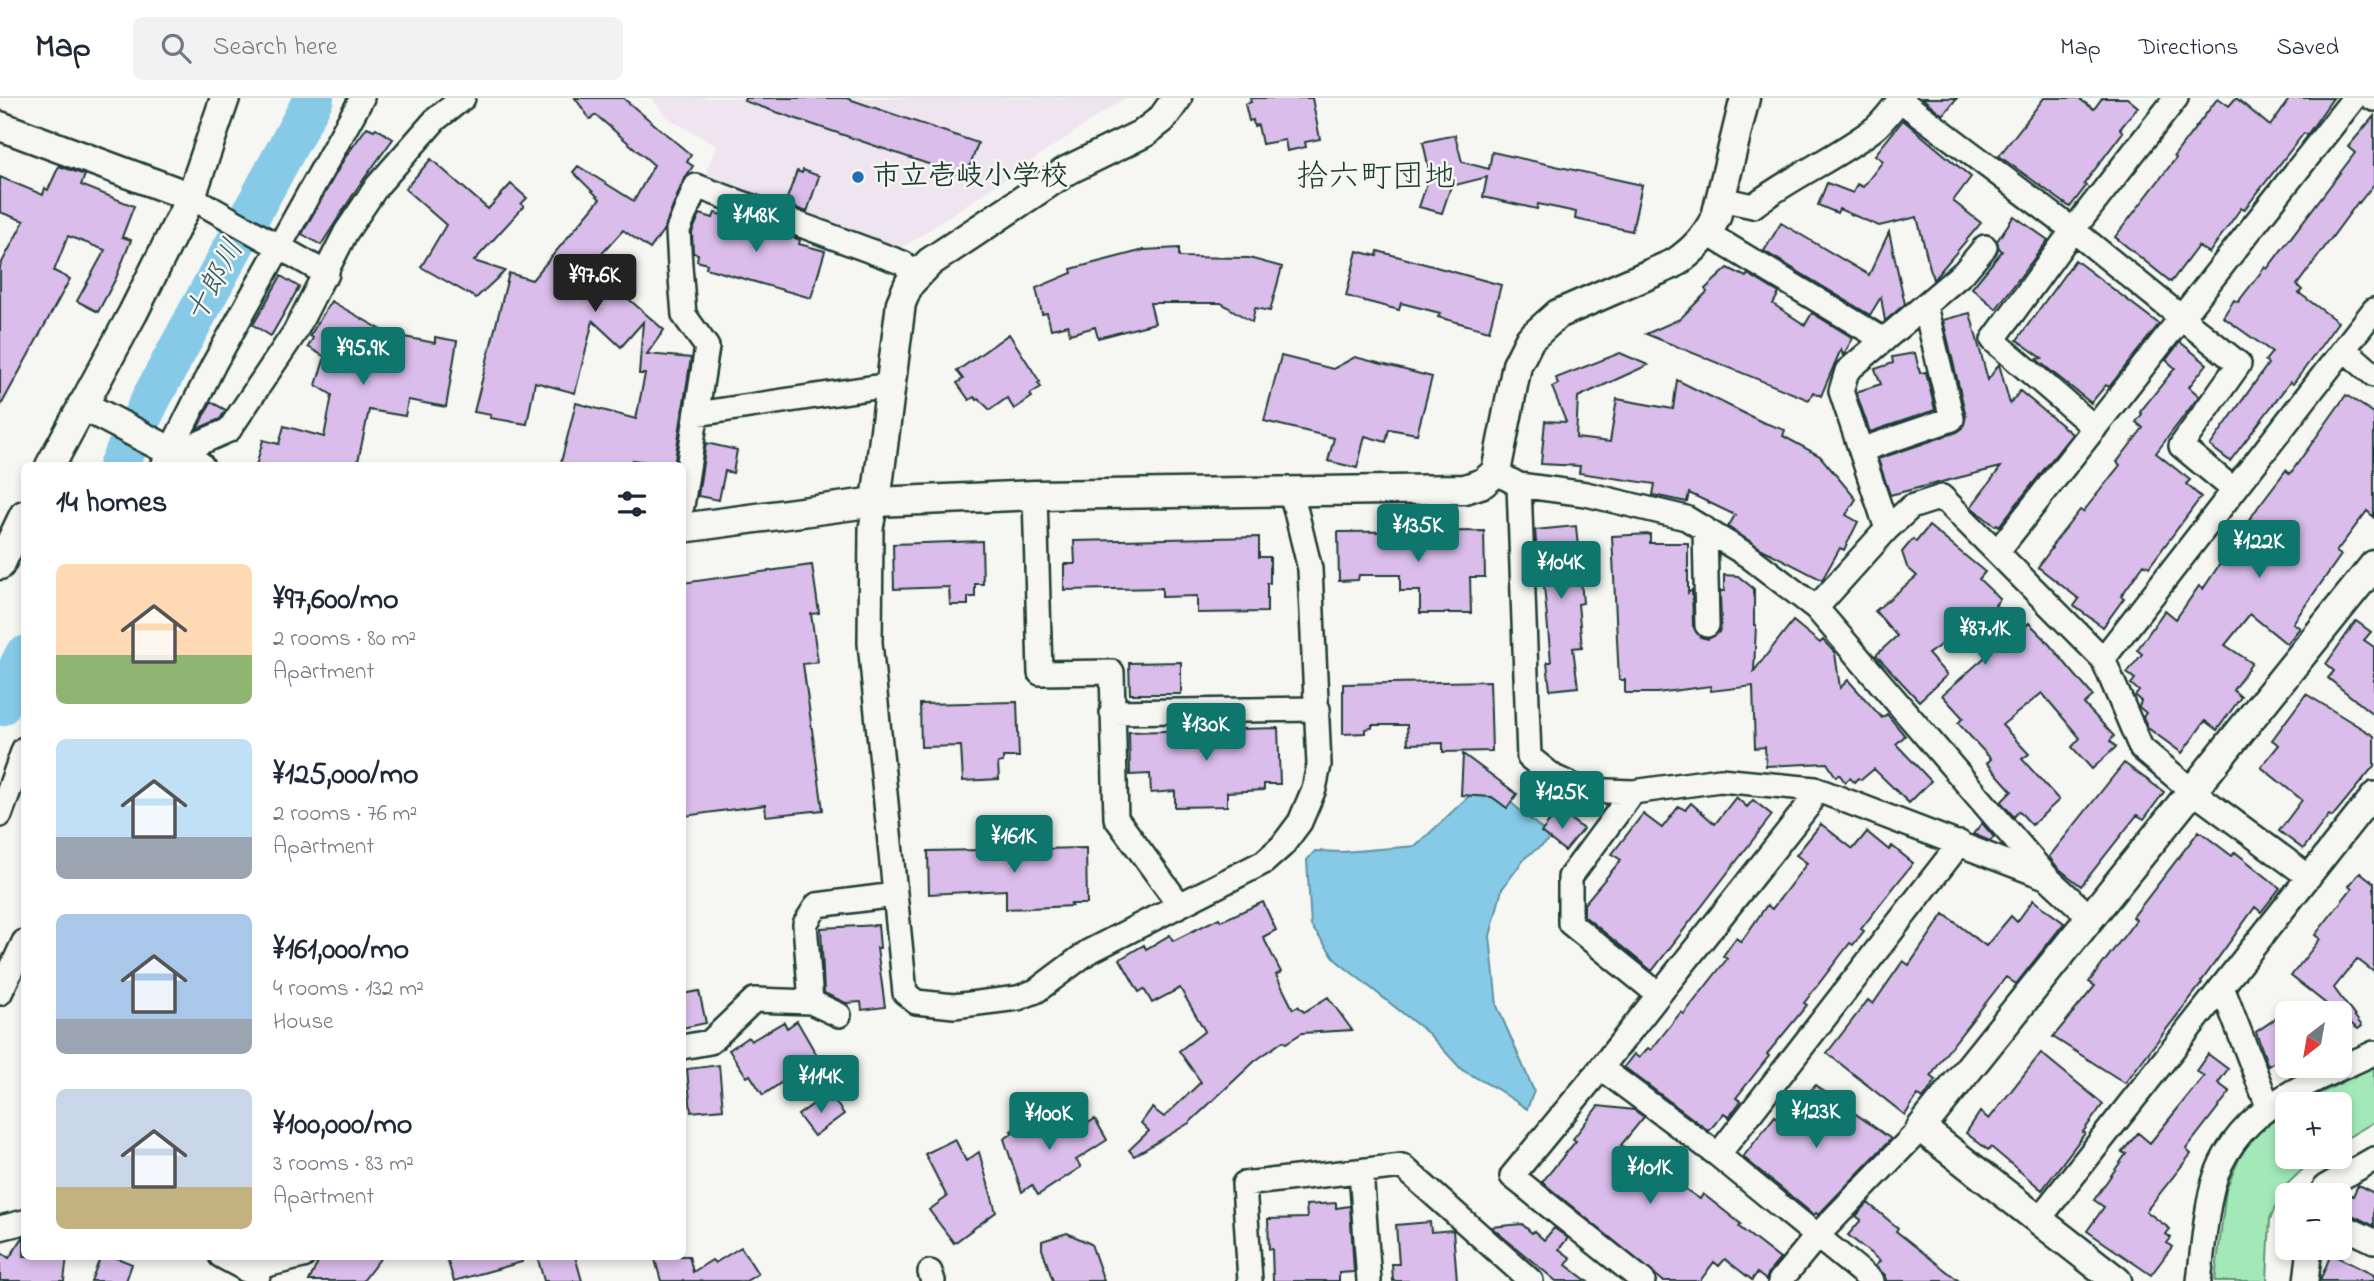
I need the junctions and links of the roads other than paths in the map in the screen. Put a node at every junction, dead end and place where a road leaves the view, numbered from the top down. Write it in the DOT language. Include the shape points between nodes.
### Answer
graph roads {
  1 [pos="225,98"];
  2 [pos="362,98"];
  3 [pos="463,98"];
  4 [pos="1177,98"];
  5 [pos="1745,98"];
  6 [pos="2176,98"];
  7 [pos="2354,98"];
  8 [pos="0,127"];
  9 [pos="191,197"];
  10 [pos="1721,200"];
  11 [pos="2073,230"];
  12 [pos="1708,234"];
  13 [pos="280,246"];
  14 [pos="1985,247"];
  15 [pos="327,274"];
  16 [pos="916,277"];
  17 [pos="1925,306"];
  18 [pos="2374,310"];
  19 [pos="2182,317"];
  20 [pos="1884,340"];
  21 [pos="2344,349"];
  22 [pos="2374,375"];
  23 [pos="889,385"];
  24 [pos="82,405"];
  25 [pos="696,414"];
  26 [pos="2095,428"];
  27 [pos="1860,450"];
  28 [pos="180,460"];
  29 [pos="53,462"];
  30 [pos="1507,478"];
  31 [pos="686,480"];
  32 [pos="2234,490"];
  33 [pos="1291,491"];
  34 [pos="1035,495"];
  35 [pos="876,502"];
  36 [pos="21,521"];
  37 [pos="686,528"];
  38 [pos="1705,529"];
  39 [pos="1887,529"];
  40 [pos="1997,552"];
  41 [pos="0,565"];
  42 [pos="2374,565"];
  43 [pos="1816,608"];
  44 [pos="1707,625"];
  45 [pos="2103,659"];
  46 [pos="1318,709"];
  47 [pos="1112,712"];
  48 [pos="21,757"];
  49 [pos="1815,789"];
  50 [pos="2191,790"];
  51 [pos="1633,792"];
  52 [pos="2374,794"];
  53 [pos="0,815"];
  54 [pos="1961,843"];
  55 [pos="2309,877"];
  56 [pos="2048,878"];
  57 [pos="895,895"];
  58 [pos="1179,904"];
  59 [pos="2091,918"];
  60 [pos="14,947"];
  61 [pos="2222,987"];
  62 [pos="0,993"];
  63 [pos="1658,994"];
  64 [pos="811,1002"];
  65 [pos="839,1015"];
  66 [pos="686,1046"];
  67 [pos="2374,1053"];
  68 [pos="1601,1068"];
  69 [pos="2268,1106"];
  70 [pos="1921,1128"];
  71 [pos="1718,1155"];
  72 [pos="2374,1159"];
  73 [pos="1361,1171"];
  74 [pos="2332,1183"];
  75 [pos="2039,1219"];
  76 [pos="21,1223"];
  77 [pos="0,1228"];
  78 [pos="2352,1231"];
  79 [pos="1817,1236"];
  80 [pos="2374,1241"];
  81 [pos="1503,1256"];
  82 [pos="228,1260"];
  83 [pos="287,1260"];
  84 [pos="2309,1260"];
  85 [pos="246,1270"];
  86 [pos="267,1281"];
  87 [pos="1250,1281"];
  88 [pos="1369,1281"];
  89 [pos="1504,1281"];
  90 [pos="1531,1281"];
  91 [pos="1643,1281"];
  92 [pos="1780,1281"];
  93 [pos="1872,1281"];
  94 [pos="2117,1281"];
  95 [pos="2199,1281"];
  96 [pos="2306,1281"];
  1 -- 9 [label="street"];
  2 -- 13 [label="street"];
  3 -- 15 [label="street" via="436,119 377,186 346,232"];
  4 -- 16 [label="street" via="1144,133 1068,170 930,262"];
  5 -- 10 [label="street"];
  6 -- 11 [label="street"];
  7 -- 19 [label="street"];
  8 -- 9 [label="street"];
  9 -- 13 [label="street"];
  9 -- 24 [label="street"];
  10 -- 11 [label="street" via="1753,206 1876,127 1899,100"];
  10 -- 12 [label="street"];
  11 -- 19 [label="street"];
  11 -- 26 [label="street" via="1993,340"];
  12 -- 20 [label="street"];
  12 -- 30 [label="street" via="1675,263 1558,314 1530,339 1517,365"];
  13 -- 15 [label="street"];
  13 -- 28 [label="street" via="214,364"];
  14 -- 17 [label="street"];
  15 -- 28 [label="street" via="295,332 229,429 197,444"];
  16 -- 23 [label="street" via="901,303"];
  16 -- 25 [label="street" via="903,263 695,186 678,230 684,315 707,347"];
  17 -- 20 [label="street"];
  17 -- 27 [label="street" via="1952,419"];
  18 -- 21 [label="street"];
  19 -- 26 [label="street"];
  19 -- 32 [label="street" via="2239,364 2181,446"];
  20 -- 27 [label="street" via="1847,371 1840,391"];
  21 -- 22 [label="street"];
  21 -- 32 [label="street"];
  23 -- 25 [label="street"];
  23 -- 35 [label="street"];
  24 -- 28 [label="street"];
  24 -- 29 [label="street"];
  25 -- 31 [label="street"];
  26 -- 40 [label="street"];
  27 -- 39 [label="street"];
  30 -- 33 [label="street" via="1465,489"];
  30 -- 38 [label="street" via="1686,518"];
  30 -- 51 [label="street" via="1529,757 1554,777 1582,790"];
  32 -- 45 [label="street"];
  33 -- 34 [label="street"];
  33 -- 46 [label="street" via="1310,569"];
  34 -- 35 [label="street"];
  34 -- 47 [label="street" via="1040,673 1112,671"];
  35 -- 37 [label="street"];
  35 -- 57 [label="street" via="870,528 870,643"];
  36 -- 41 [label="street"];
  38 -- 43 [label="street"];
  38 -- 44 [label="street"];
  39 -- 40 [label="street" via="1911,506 1942,497"];
  39 -- 43 [label="street"];
  40 -- 45 [label="street"];
  42 -- 50 [label="street"];
  43 -- 56 [label="street"];
  45 -- 50 [label="street" via="2141,748"];
  46 -- 47 [label="street"];
  46 -- 58 [label="street" via="1319,765 1300,822 1264,862"];
  47 -- 58 [label="street" via="1116,818"];
  48 -- 53 [label="street"];
  49 -- 51 [label="street" via="1720,780"];
  49 -- 54 [label="street"];
  49 -- 63 [label="street" via="1808,806"];
  50 -- 55 [label="street"];
  50 -- 59 [label="street"];
  51 -- 63 [label="street" via="1570,877 1570,923"];
  52 -- 55 [label="street"];
  54 -- 56 [label="street"];
  54 -- 71 [label="street"];
  55 -- 61 [label="street"];
  56 -- 59 [label="street"];
  57 -- 58 [label="street" via="905,993 916,1002 954,1006 1018,998 1036,991 1088,952"];
  57 -- 64 [label="street" via="817,905 805,924"];
  59 -- 70 [label="street"];
  60 -- 62 [label="street"];
  61 -- 69 [label="street"];
  61 -- 75 [label="street"];
  63 -- 68 [label="street"];
  64 -- 65 [label="street"];
  64 -- 66 [label="street" via="754,1000 710,1042"];
  67 -- 69 [label="street"];
  68 -- 71 [label="street"];
  68 -- 91 [label="street" via="1511,1176"];
  69 -- 95 [label="street" via="2227,1153 2213,1184"];
  70 -- 75 [label="street"];
  70 -- 79 [label="street"];
  71 -- 79 [label="street"];
  72 -- 74 [label="street"];
  73 -- 81 [label="street" via="1402,1166"];
  73 -- 87 [label="street" via="1244,1184"];
  73 -- 88 [label="street"];
  75 -- 94 [label="street"];
  76 -- 77 [label="street"];
  78 -- 80 [label="street"];
  79 -- 92 [label="street"];
  79 -- 93 [label="street"];
  81 -- 89 [label="street"];
  81 -- 90 [label="street"];
  82 -- 85 [label="street"];
  83 -- 85 [label="street"];
  84 -- 96 [label="street"];
  85 -- 86 [label="street"];
}
